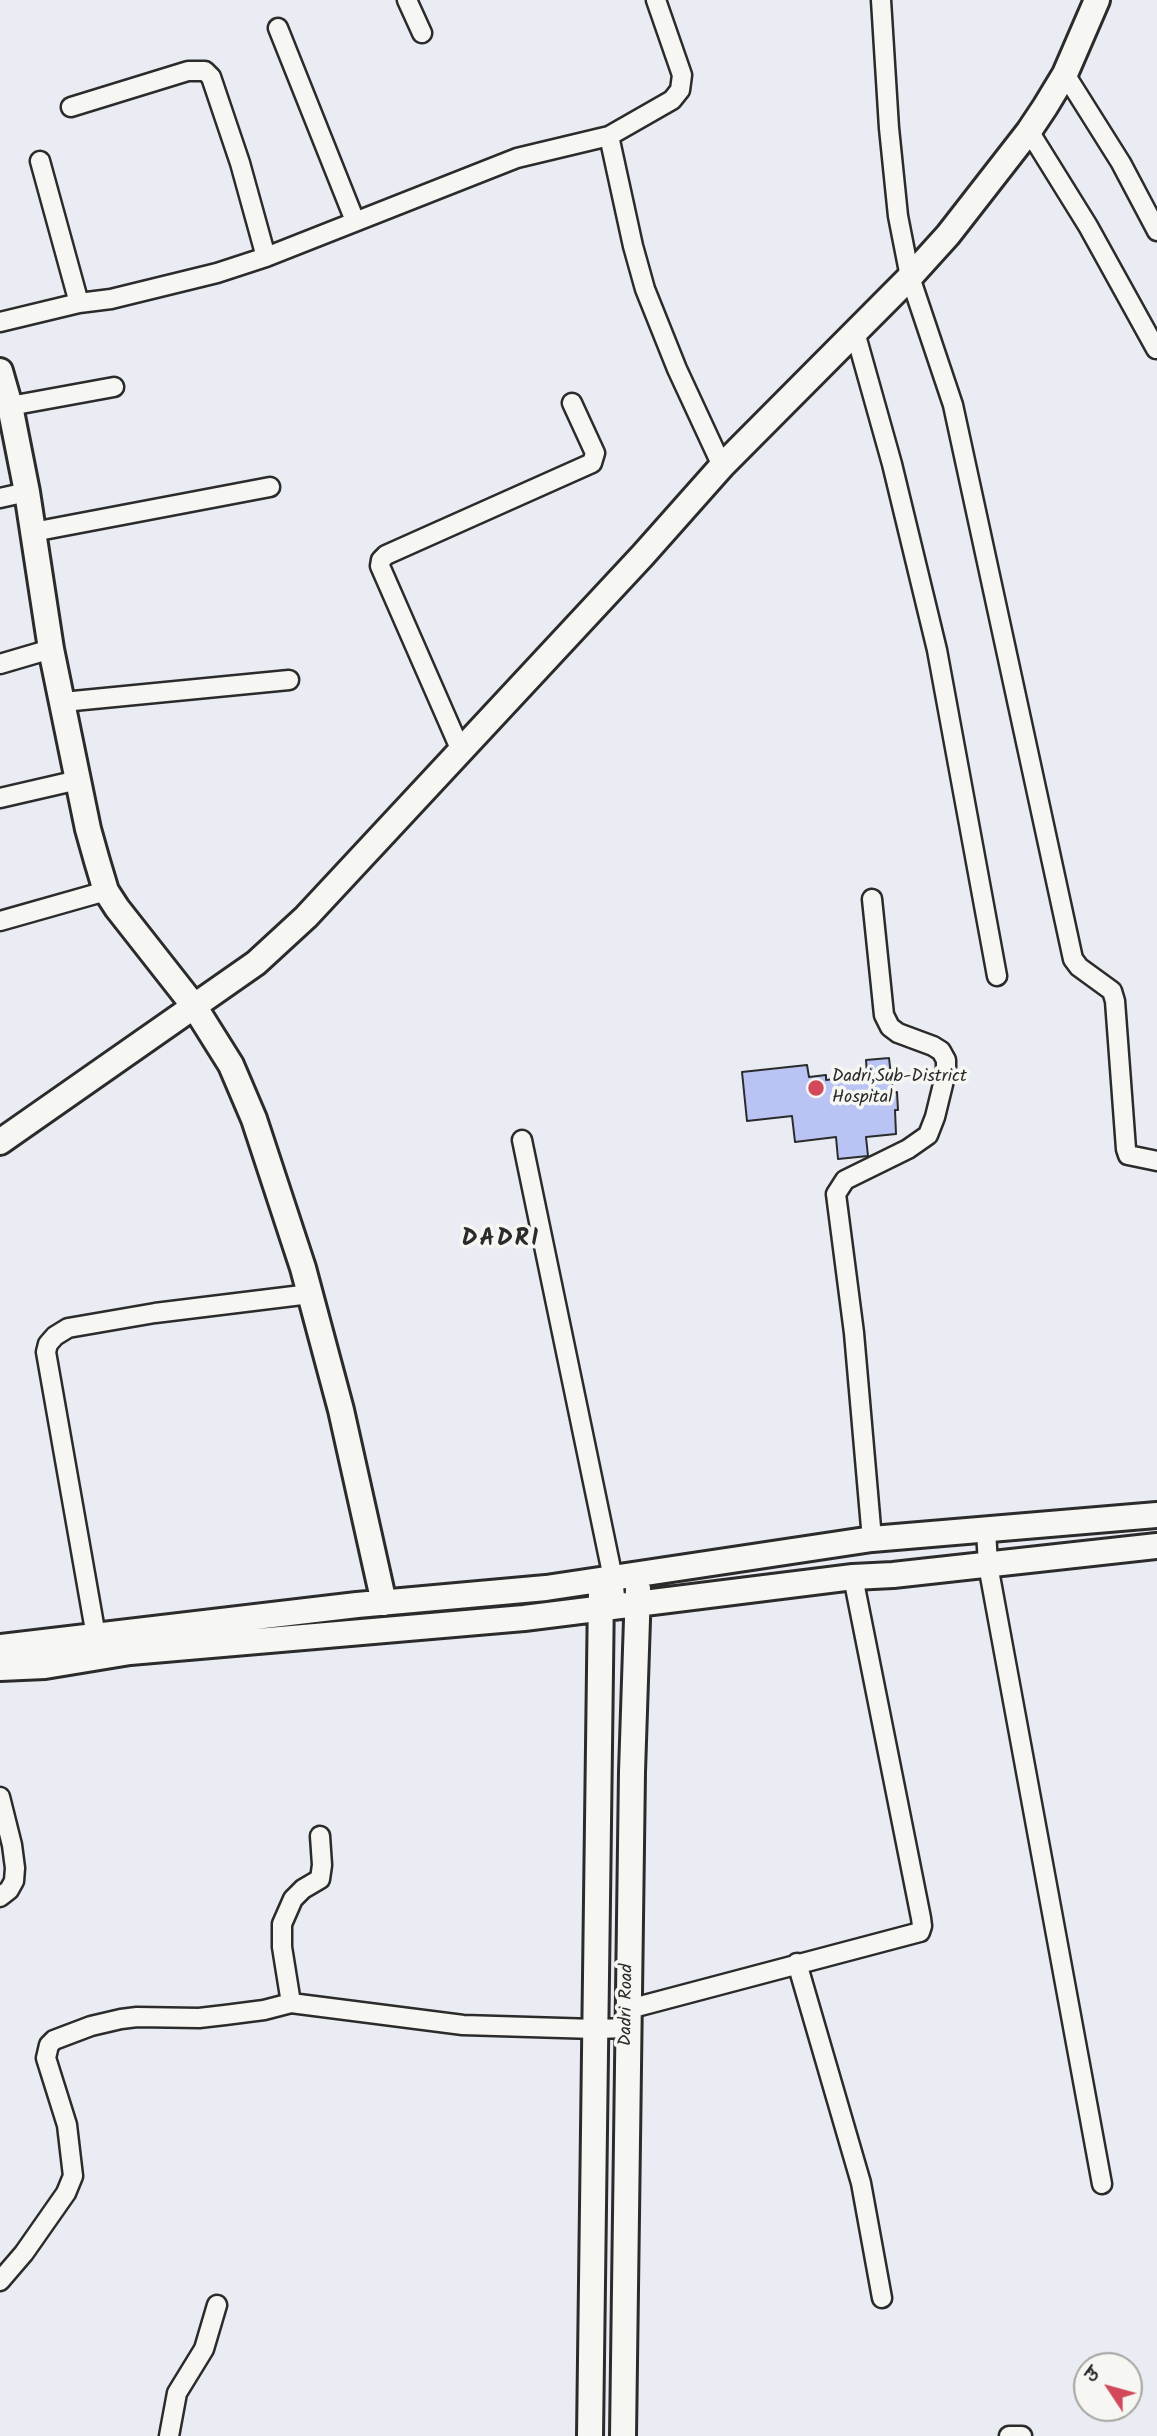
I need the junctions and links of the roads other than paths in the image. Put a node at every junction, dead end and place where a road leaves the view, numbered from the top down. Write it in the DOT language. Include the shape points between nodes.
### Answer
graph roads {
  1 [pos="407,0"];
  2 [pos="656,0"];
  3 [pos="881,0"];
  4 [pos="1097,0"];
  5 [pos="278,28"];
  6 [pos="422,33"];
  7 [pos="1065,74"];
  8 [pos="71,107"];
  9 [pos="1029,131"];
  10 [pos="609,136"];
  11 [pos="40,161"];
  12 [pos="355,221"];
  13 [pos="1157,230"];
  14 [pos="266,257"];
  15 [pos="911,277"];
  16 [pos="79,303"];
  17 [pos="0,322"];
  18 [pos="855,332"];
  19 [pos="1156,349"];
  20 [pos="0,371"];
  21 [pos="114,387"];
  22 [pos="572,403"];
  23 [pos="10,405"];
  24 [pos="722,466"];
  25 [pos="270,487"];
  26 [pos="27,492"];
  27 [pos="0,498"];
  28 [pos="33,532"];
  29 [pos="51,649"];
  30 [pos="0,664"];
  31 [pos="289,680"];
  32 [pos="63,702"];
  33 [pos="461,751"];
  34 [pos="78,780"];
  35 [pos="0,798"];
  36 [pos="106,891"];
  37 [pos="872,899"];
  38 [pos="0,922"];
  39 [pos="997,976"];
  40 [pos="194,1006"];
  41 [pos="522,1140"];
  42 [pos="0,1143"];
  43 [pos="1157,1161"];
  44 [pos="310,1294"];
  45 [pos="1157,1515"];
  46 [pos="985,1530"];
  47 [pos="872,1539"];
  48 [pos="1157,1546"];
  49 [pos="988,1565"];
  50 [pos="638,1575"];
  51 [pos="853,1577"];
  52 [pos="606,1579"];
  53 [pos="384,1603"];
  54 [pos="619,1605"];
  55 [pos="96,1636"];
  56 [pos="0,1647"];
  57 [pos="0,1668"];
  58 [pos="0,1797"];
  59 [pos="320,1836"];
  60 [pos="0,1897"];
  61 [pos="797,1963"];
  62 [pos="291,2003"];
  63 [pos="629,2018"];
  64 [pos="595,2029"];
  65 [pos="1102,2184"];
  66 [pos="0,2281"];
  67 [pos="882,2298"];
  68 [pos="217,2305"];
  69 [pos="589,2427"];
  70 [pos="623,2427"];
  71 [pos="169,2436"];
  72 [pos="1009,2436"];
  73 [pos="1021,2436"];
  1 -- 6 [label="street"];
  2 -- 10 [label="street" via="682,75 680,90 672,100"];
  3 -- 15 [label="street" via="898,216"];
  4 -- 7 [label="street"];
  5 -- 12 [label="street"];
  7 -- 9 [label="street"];
  7 -- 13 [label="street"];
  8 -- 14 [label="street" via="188,71 205,71 240,163"];
  9 -- 15 [label="street" via="969,211"];
  9 -- 19 [label="street"];
  10 -- 12 [label="street" via="517,158"];
  10 -- 24 [label="street" via="645,289"];
  11 -- 16 [label="street"];
  12 -- 14 [label="street"];
  14 -- 16 [label="street" via="217,273"];
  15 -- 18 [label="street"];
  15 -- 43 [label="street" via="953,405 1073,959 1112,991 1115,1001 1128,1155"];
  16 -- 17 [label="street"];
  18 -- 24 [label="street"];
  18 -- 39 [label="street" via="937,650"];
  20 -- 23 [label="street"];
  21 -- 23 [label="street"];
  22 -- 33 [label="street" via="596,453 592,463 381,560"];
  23 -- 26 [label="street"];
  24 -- 33 [label="street"];
  25 -- 28 [label="street"];
  26 -- 27 [label="street"];
  26 -- 28 [label="street"];
  28 -- 29 [label="street"];
  29 -- 30 [label="street"];
  29 -- 32 [label="street"];
  31 -- 32 [label="street"];
  32 -- 34 [label="street"];
  33 -- 40 [label="street" via="306,917 256,963"];
  34 -- 35 [label="street"];
  34 -- 36 [label="street"];
  36 -- 38 [label="street"];
  36 -- 40 [label="street"];
  37 -- 47 [label="street" via="884,1015 898,1033 941,1051 946,1072 928,1135 845,1180 836,1194"];
  40 -- 42 [label="street"];
  40 -- 44 [label="street" via="231,1065 254,1119"];
  41 -- 52 [label="street"];
  44 -- 53 [label="street"];
  44 -- 55 [label="street" via="68,1328 48,1343"];
  45 -- 46 [label="street"];
  46 -- 47 [label="street"];
  46 -- 49 [label="street"];
  47 -- 50 [label="street"];
  48 -- 49 [label="street"];
  49 -- 51 [label="street"];
  49 -- 65 [label="street"];
  50 -- 52 [label="street"];
  50 -- 54 [label="street, Dadri Road"];
  51 -- 54 [label="street"];
  51 -- 61 [label="street" via="922,1926 913,1935"];
  52 -- 53 [label="street"];
  52 -- 54 [label="street, Dadri Road"];
  53 -- 55 [label="street"];
  54 -- 57 [label="street"];
  54 -- 63 [label="street, Dadri Road" via="633,1717"];
  54 -- 64 [label="street, Dadri Road"];
  55 -- 56 [label="street"];
  58 -- 60 [label="street" via="15,1868 14,1881"];
  59 -- 62 [label="street" via="320,1879 293,1899 282,1924"];
  61 -- 63 [label="street"];
  61 -- 67 [label="street" via="861,2183"];
  62 -- 64 [label="street" via="463,2025"];
  62 -- 66 [label="street" via="212,2017 129,2018 54,2040 46,2058 67,2125 73,2176 66,2193"];
  63 -- 64 [label="street"];
  63 -- 70 [label="street, Dadri Road"];
  64 -- 69 [label="street, Dadri Road"];
  68 -- 71 [label="street" via="204,2348 177,2393"];
  69 -- 70 [label="street"];
  72 -- 73 [label="street"];
}
